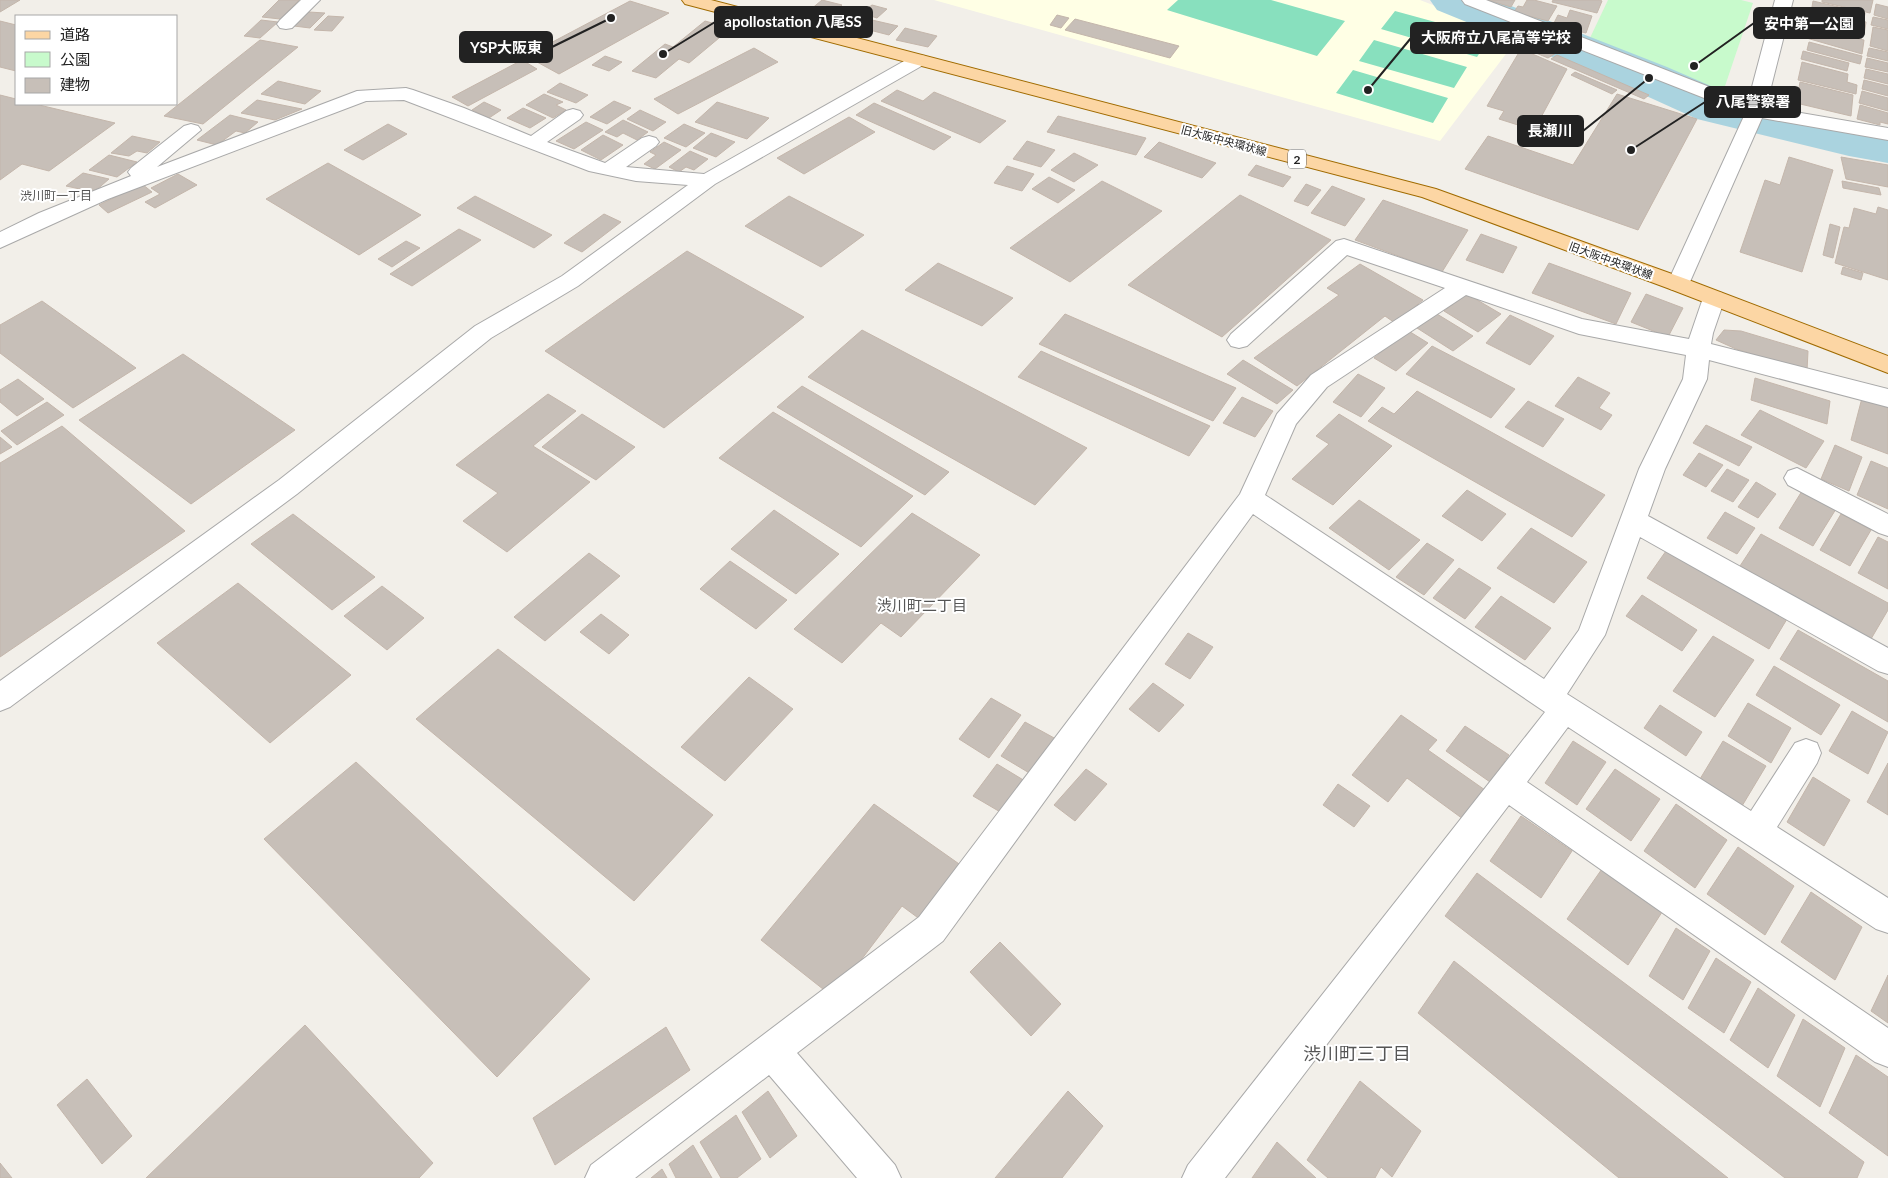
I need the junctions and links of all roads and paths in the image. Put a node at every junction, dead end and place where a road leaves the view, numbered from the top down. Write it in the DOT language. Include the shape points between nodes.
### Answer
graph roads {
  1 [pos="310,0"];
  2 [pos="691,0"];
  3 [pos="1471,0"];
  4 [pos="1784,0"];
  5 [pos="286,24"];
  6 [pos="919,60"];
  7 [pos="573,115"];
  8 [pos="1752,119"];
  9 [pos="192,130"];
  10 [pos="1888,134"];
  11 [pos="648,142"];
  12 [pos="533,144"];
  13 [pos="608,170"];
  14 [pos="708,180"];
  15 [pos="118,188"];
  16 [pos="0,241"];
  17 [pos="1678,284"];
  18 [pos="1463,287"];
  19 [pos="1714,298"];
  20 [pos="1239,340"];
  21 [pos="1699,349"];
  22 [pos="1888,365"];
  23 [pos="1888,398"];
  24 [pos="1797,478"];
  25 [pos="1250,499"];
  26 [pos="1633,520"];
  27 [pos="1888,526"];
  28 [pos="1888,662"];
  29 [pos="0,698"];
  30 [pos="1556,703"];
  31 [pos="1806,753"];
  32 [pos="1506,785"];
  33 [pos="1756,832"];
  34 [pos="1888,917"];
  35 [pos="1888,1049"];
  36 [pos="771,1050"];
  37 [pos="604,1178"];
  38 [pos="882,1178"];
  39 [pos="1201,1178"];
  1 -- 5 [label="street"];
  2 -- 6 [label="main road, 旧大阪中央環状線 / 2"];
  3 -- 8 [label="street"];
  4 -- 8 [label="street"];
  6 -- 14 [label="street"];
  6 -- 17 [label="main road, 旧大阪中央環状線 / 2" via="1429,193"];
  7 -- 12 [label="street"];
  8 -- 10 [label="street"];
  8 -- 17 [label="street"];
  9 -- 15 [label="street"];
  11 -- 13 [label="street"];
  12 -- 13 [label="street"];
  12 -- 15 [label="street" via="406,94 364,95"];
  13 -- 14 [label="street"];
  14 -- 29 [label="street" via="570,281 483,332 288,487"];
  15 -- 16 [label="street"];
  17 -- 19 [label="main road, 旧大阪中央環状線 / 2"];
  18 -- 20 [label="street" via="1344,246"];
  18 -- 21 [label="street" via="1579,326"];
  18 -- 25 [label="street" via="1319,380 1286,420"];
  19 -- 21 [label="street" via="1701,332"];
  19 -- 22 [label="main road, 旧大阪中央環状線 / 2"];
  21 -- 23 [label="street"];
  21 -- 26 [label="street" via="1695,379 1652,469"];
  24 -- 27 [label="street"];
  25 -- 30 [label="street"];
  25 -- 36 [label="street" via="931,929"];
  26 -- 28 [label="street"];
  26 -- 30 [label="street" via="1591,635"];
  30 -- 32 [label="street"];
  30 -- 33 [label="street"];
  31 -- 33 [label="street"];
  32 -- 35 [label="street"];
  32 -- 39 [label="street"];
  33 -- 34 [label="street"];
  36 -- 37 [label="street"];
  36 -- 38 [label="street"];
}
